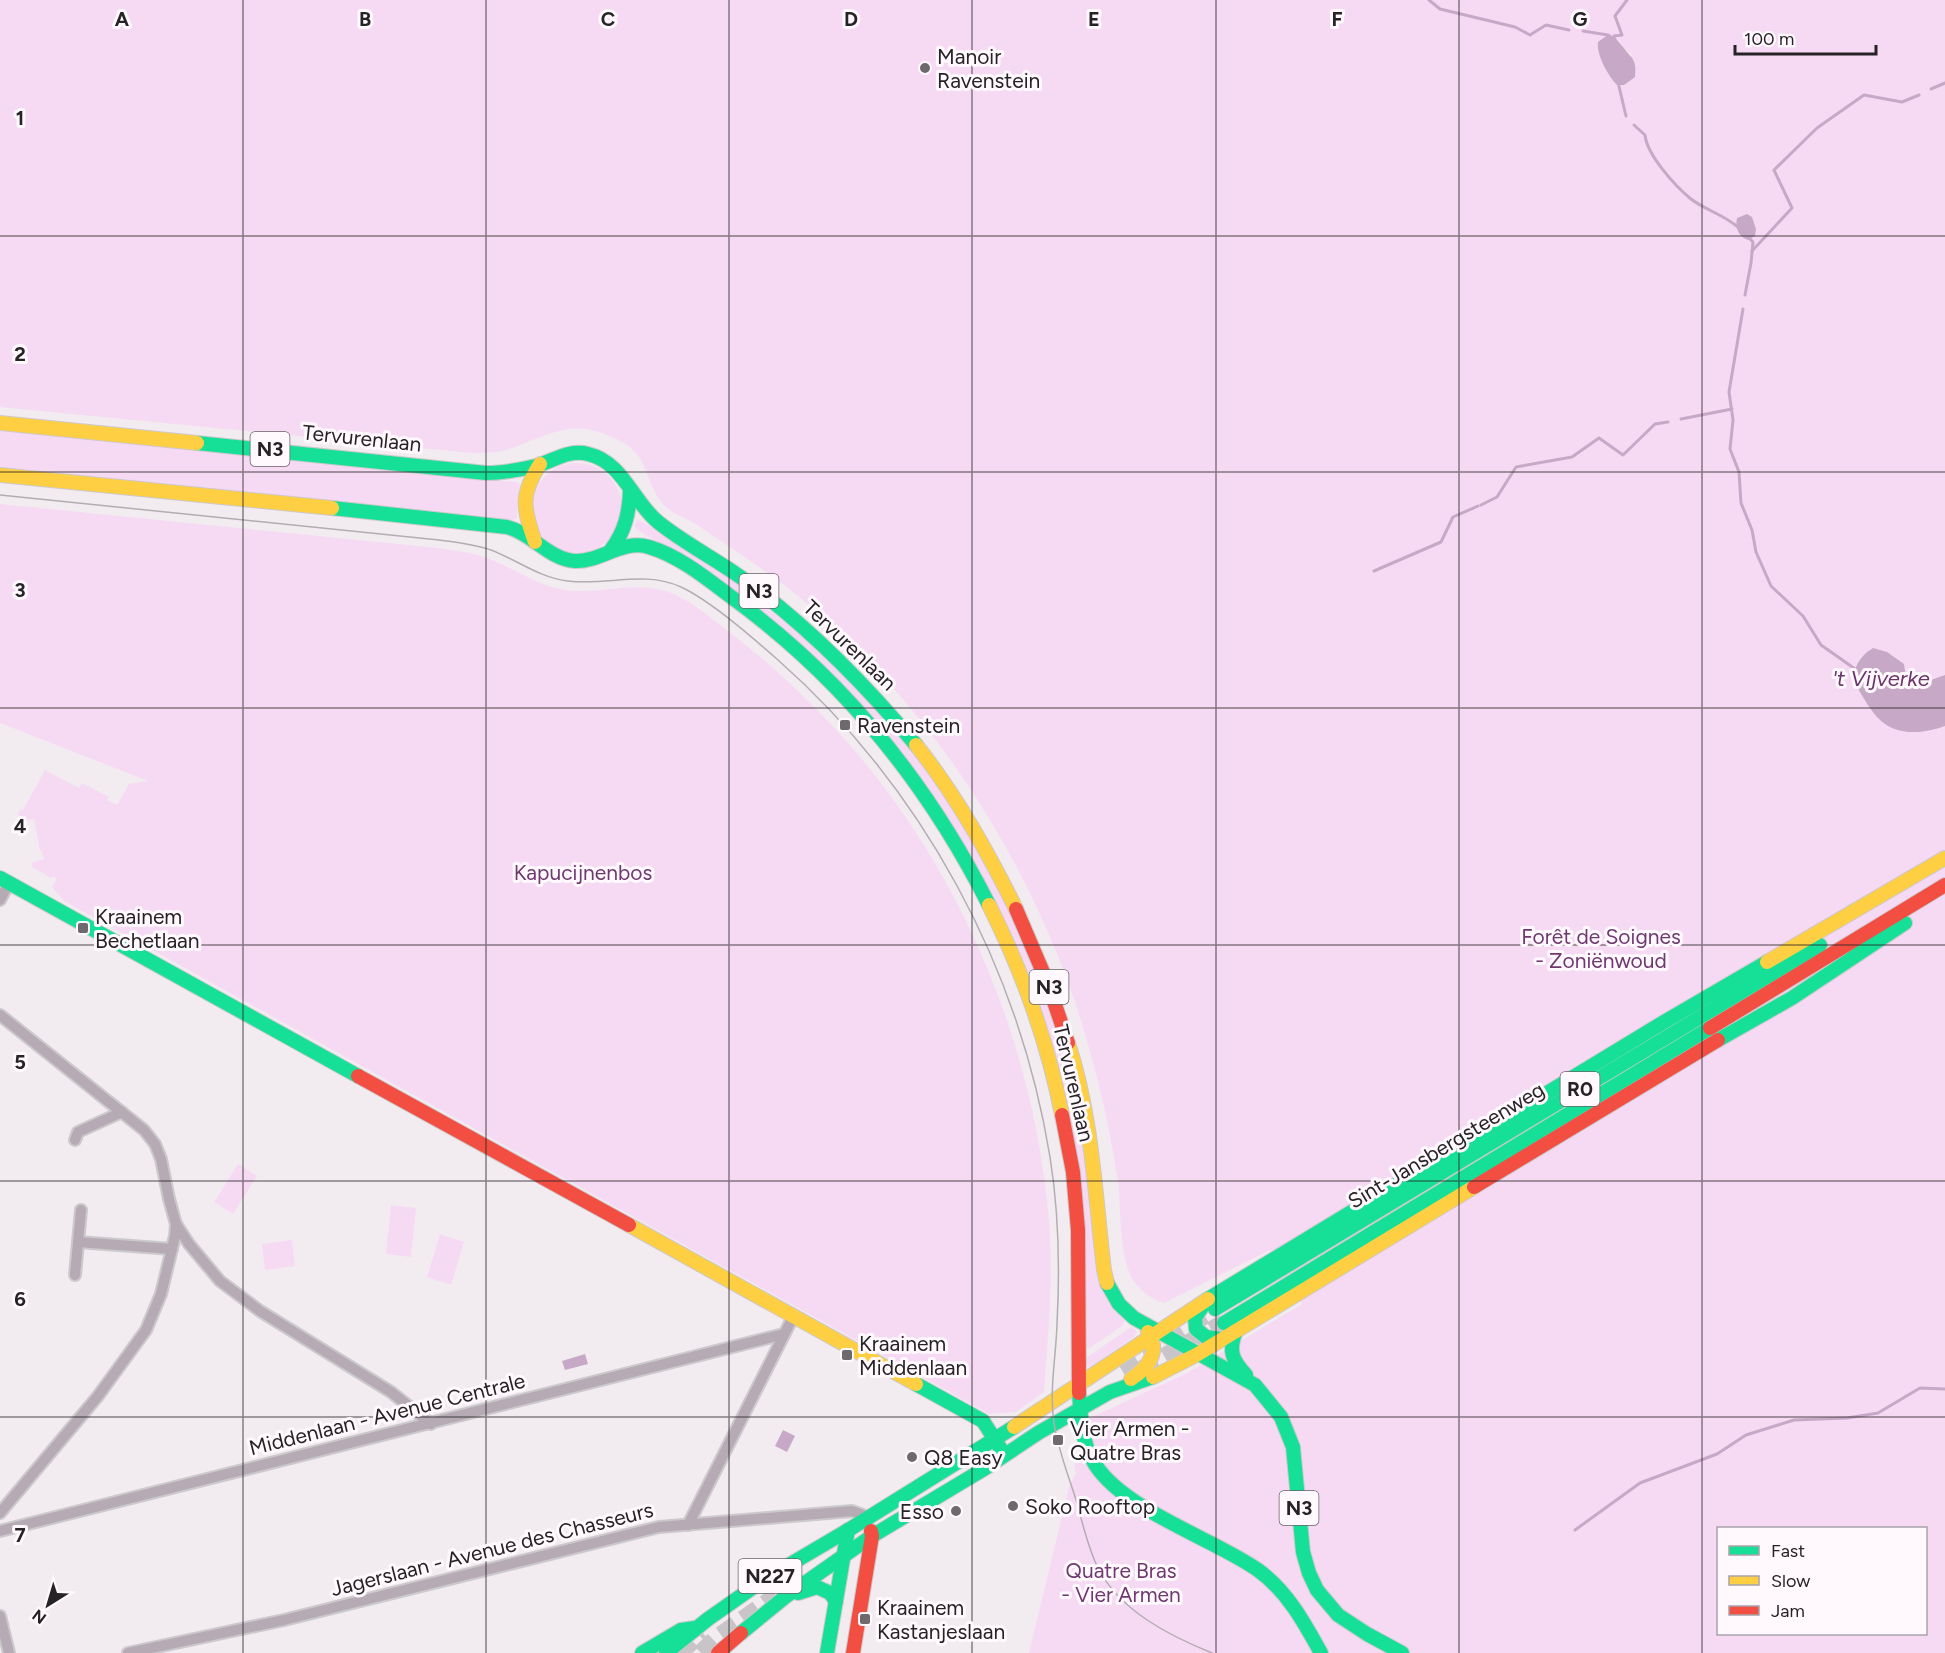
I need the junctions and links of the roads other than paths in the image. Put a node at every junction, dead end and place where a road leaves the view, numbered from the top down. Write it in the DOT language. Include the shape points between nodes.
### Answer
graph roads {
  1 [pos="0,423"];
  2 [pos="540,464"];
  3 [pos="0,475"];
  4 [pos="630,491"];
  5 [pos="535,542"];
  6 [pos="610,551"];
  7 [pos="1945,858"];
  8 [pos="1945,870"];
  9 [pos="4,880"];
  10 [pos="1945,885"];
  11 [pos="1945,896"];
  12 [pos="0,900"];
  13 [pos="0,1015"];
  14 [pos="123,1112"];
  15 [pos="75,1140"];
  16 [pos="81,1210"];
  17 [pos="176,1224"];
  18 [pos="78,1242"];
  19 [pos="172,1249"];
  20 [pos="75,1275"];
  21 [pos="1212,1304"];
  22 [pos="793,1317"];
  23 [pos="1224,1323"];
  24 [pos="1236,1331"];
  25 [pos="784,1334"];
  26 [pos="1156,1335"];
  27 [pos="1222,1339"];
  28 [pos="1198,1354"];
  29 [pos="1077,1384"];
  30 [pos="1255,1385"];
  31 [pos="1110,1392"];
  32 [pos="1080,1408"];
  33 [pos="431,1424"];
  34 [pos="1054,1424"];
  35 [pos="994,1438"];
  36 [pos="1085,1442"];
  37 [pos="1004,1454"];
  38 [pos="0,1513"];
  39 [pos="868,1517"];
  40 [pos="688,1525"];
  41 [pos="848,1530"];
  42 [pos="0,1531"];
  43 [pos="872,1536"];
  44 [pos="844,1555"];
  45 [pos="785,1597"];
  46 [pos="836,1601"];
  47 [pos="0,1616"];
  48 [pos="831,1627"];
  49 [pos="695,1628"];
  50 [pos="857,1631"];
  51 [pos="741,1633"];
  52 [pos="9,1653"];
  53 [pos="128,1653"];
  54 [pos="642,1653"];
  55 [pos="666,1653"];
  56 [pos="707,1653"];
  57 [pos="718,1653"];
  58 [pos="827,1653"];
  59 [pos="853,1653"];
  60 [pos="1321,1653"];
  61 [pos="1402,1653"];
  1 -- 2 [label="main road, Tervurenlaan / N3" via="486,473"];
  2 -- 4 [label="main road, Tervurenlaan / N3" via="571,453 587,453 614,467"];
  2 -- 5 [label="main road" via="526,486 523,502"];
  3 -- 5 [label="main road, Tervurenlaan / N3" via="484,523 520,532"];
  4 -- 6 [label="main road" via="627,525"];
  4 -- 26 [label="main road, Tervurenlaan / N3" via="656,521 723,564 826,646 878,699 918,748 977,833 1019,911 1070,1049 1086,1119 1106,1279 1112,1295 1132,1318"];
  5 -- 6 [label="main road, Tervurenlaan / N3" via="563,559 579,561"];
  6 -- 29 [label="main road, Tervurenlaan / N3" via="640,544 657,549 711,582 814,664 876,730 962,852 999,921 1027,988 1064,1119 1078,1236"];
  7 -- 21 [label="main road" via="1664,1022"];
  8 -- 21 [label="main road, Sint-Jansbergsteenweg / R0"];
  9 -- 12 [label="street"];
  9 -- 22 [label="main road"];
  10 -- 23 [label="main road, Sint-Jansbergsteenweg / R0"];
  11 -- 24 [label="main road" via="1792,998"];
  13 -- 14 [label="street"];
  14 -- 15 [label="street" via="78,1132"];
  14 -- 17 [label="street" via="155,1144"];
  16 -- 18 [label="street"];
  17 -- 19 [label="street"];
  17 -- 33 [label="street" via="220,1281 260,1311 391,1392"];
  18 -- 19 [label="street"];
  18 -- 20 [label="street"];
  19 -- 38 [label="street" via="161,1294 146,1330 98,1396"];
  21 -- 26 [label="main road"];
  21 -- 27 [label="main road" via="1197,1312 1194,1322 1205,1336"];
  22 -- 25 [label="street"];
  22 -- 35 [label="main road" via="983,1421"];
  24 -- 27 [label="main road"];
  24 -- 30 [label="main road" via="1230,1354"];
  25 -- 33 [label="street, Middenlaan - Avenue Centrale"];
  25 -- 40 [label="street"];
  26 -- 28 [label="main road, N3"];
  26 -- 29 [label="main road, N227"];
  26 -- 31 [label="main road, N227" via="1148,1366"];
  27 -- 28 [label="main road"];
  28 -- 30 [label="main road, N3"];
  28 -- 31 [label="main road" via="1144,1381"];
  29 -- 32 [label="main road, Tervurenlaan / N3"];
  29 -- 35 [label="main road, N227"];
  30 -- 61 [label="main road, N3" via="1289,1433 1296,1462 1303,1552 1316,1591 1352,1625"];
  31 -- 32 [label="main road, N227"];
  32 -- 34 [label="main road, N227"];
  32 -- 36 [label="main road, Tervurenlaan / N3"];
  33 -- 42 [label="street, Middenlaan - Avenue Centrale"];
  34 -- 36 [label="main road"];
  34 -- 37 [label="main road, N227"];
  35 -- 37 [label="main road"];
  35 -- 39 [label="main road, N227"];
  36 -- 60 [label="main road, Tervurenlaan / N3" via="1096,1465 1114,1487 1271,1581 1301,1616"];
  37 -- 43 [label="main road, N227"];
  39 -- 40 [label="street, Jagerslaan - Avenue des Chasseurs" via="852,1511"];
  39 -- 41 [label="main road, N227"];
  39 -- 43 [label="main road"];
  40 -- 53 [label="street, Jagerslaan - Avenue des Chasseurs" via="659,1527 284,1620"];
  41 -- 44 [label="main road"];
  41 -- 49 [label="main road, N227" via="754,1586"];
  43 -- 44 [label="main road, N227"];
  43 -- 50 [label="main road"];
  44 -- 45 [label="main road, N227"];
  44 -- 46 [label="main road"];
  45 -- 46 [label="main road" via="817,1587"];
  45 -- 51 [label="main road, N227"];
  46 -- 48 [label="main road"];
  47 -- 52 [label="street"];
  48 -- 50 [label="main road"];
  48 -- 58 [label="main road"];
  49 -- 54 [label="main road, N227" via="681,1630"];
  49 -- 55 [label="main road"];
  50 -- 59 [label="main road"];
  51 -- 56 [label="main road, N227" via="720,1641"];
  51 -- 57 [label="main road"];
}
